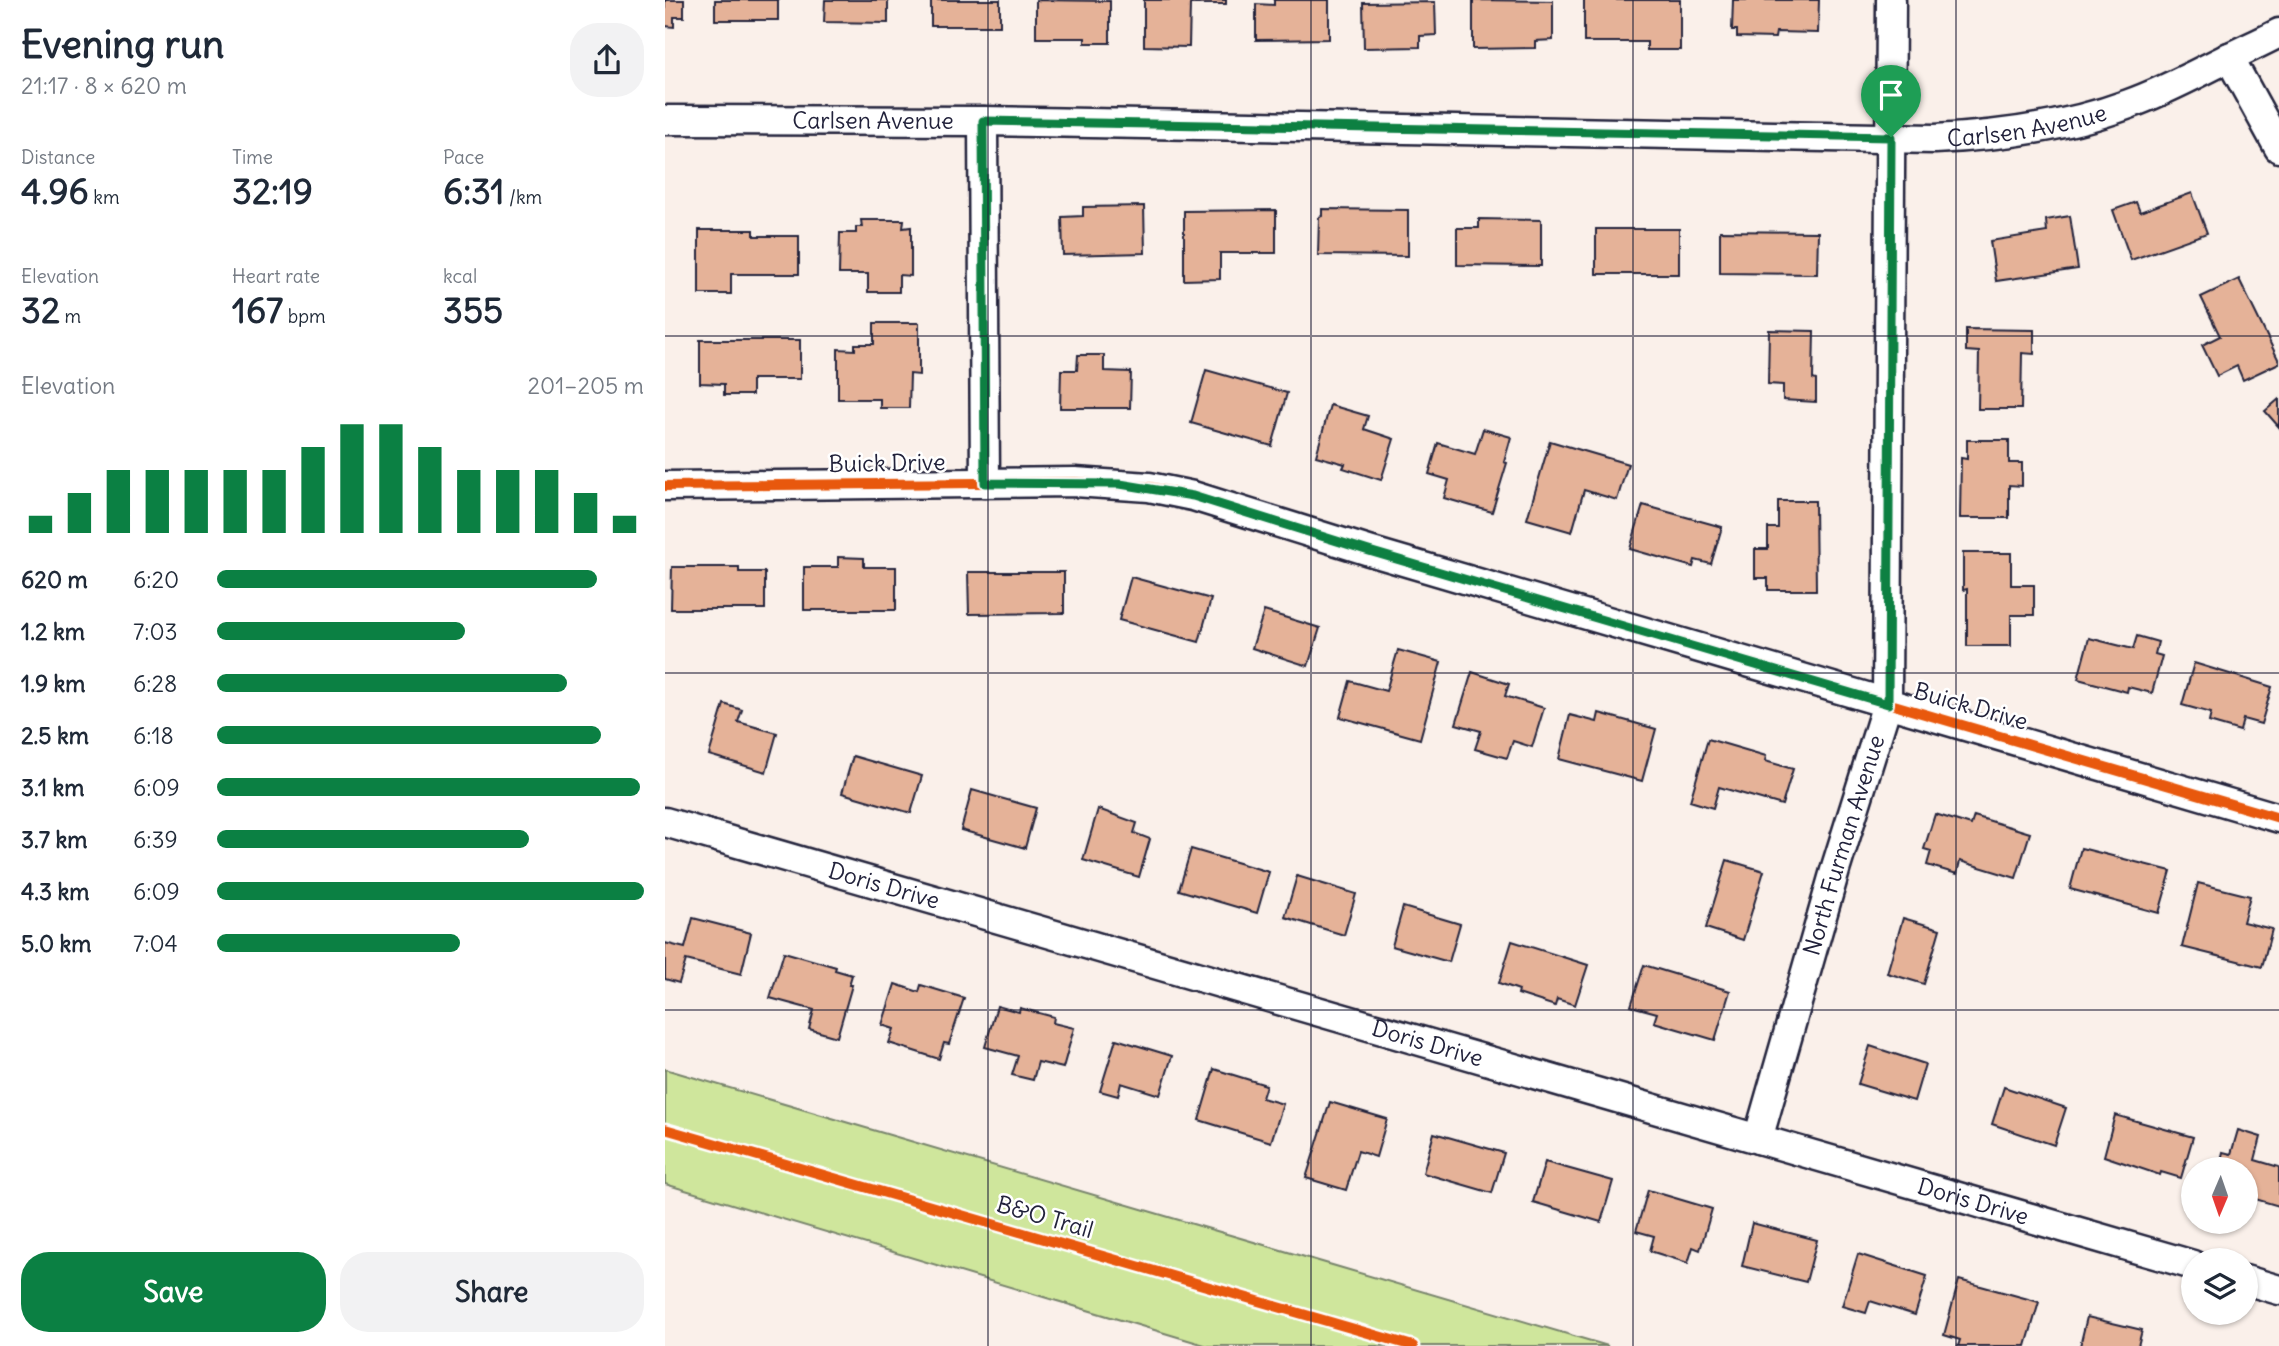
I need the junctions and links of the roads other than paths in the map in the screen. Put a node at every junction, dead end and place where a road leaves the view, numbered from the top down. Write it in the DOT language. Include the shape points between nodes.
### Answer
graph roads {
  1 [pos="1891,0"];
  2 [pos="2279,33"];
  3 [pos="2229,57"];
  4 [pos="665,120"];
  5 [pos="983,121"];
  6 [pos="1891,137"];
  7 [pos="2279,148"];
  8 [pos="985,483"];
  9 [pos="665,486"];
  10 [pos="1888,704"];
  11 [pos="2279,818"];
  12 [pos="665,822"];
  13 [pos="1758,1139"];
  14 [pos="2181,1262"];
  15 [pos="2258,1284"];
  16 [pos="2279,1290"];
  1 -- 6 [label="street, North Furman Avenue"];
  2 -- 3 [label="street, Carlsen Avenue"];
  3 -- 6 [label="street, Carlsen Avenue" via="2148,97 2089,117 1980,137"];
  3 -- 7 [label="street"];
  4 -- 5 [label="street, Carlsen Avenue"];
  5 -- 6 [label="street, Carlsen Avenue"];
  5 -- 8 [label="street"];
  6 -- 10 [label="street, North Furman Avenue"];
  8 -- 9 [label="street, Buick Drive"];
  8 -- 10 [label="street, Buick Drive" via="1120,484 1193,496"];
  10 -- 11 [label="street, Buick Drive"];
  10 -- 13 [label="street, North Furman Avenue"];
  12 -- 13 [label="street, Doris Drive"];
  13 -- 14 [label="street, Doris Drive"];
  15 -- 16 [label="street"];
}
